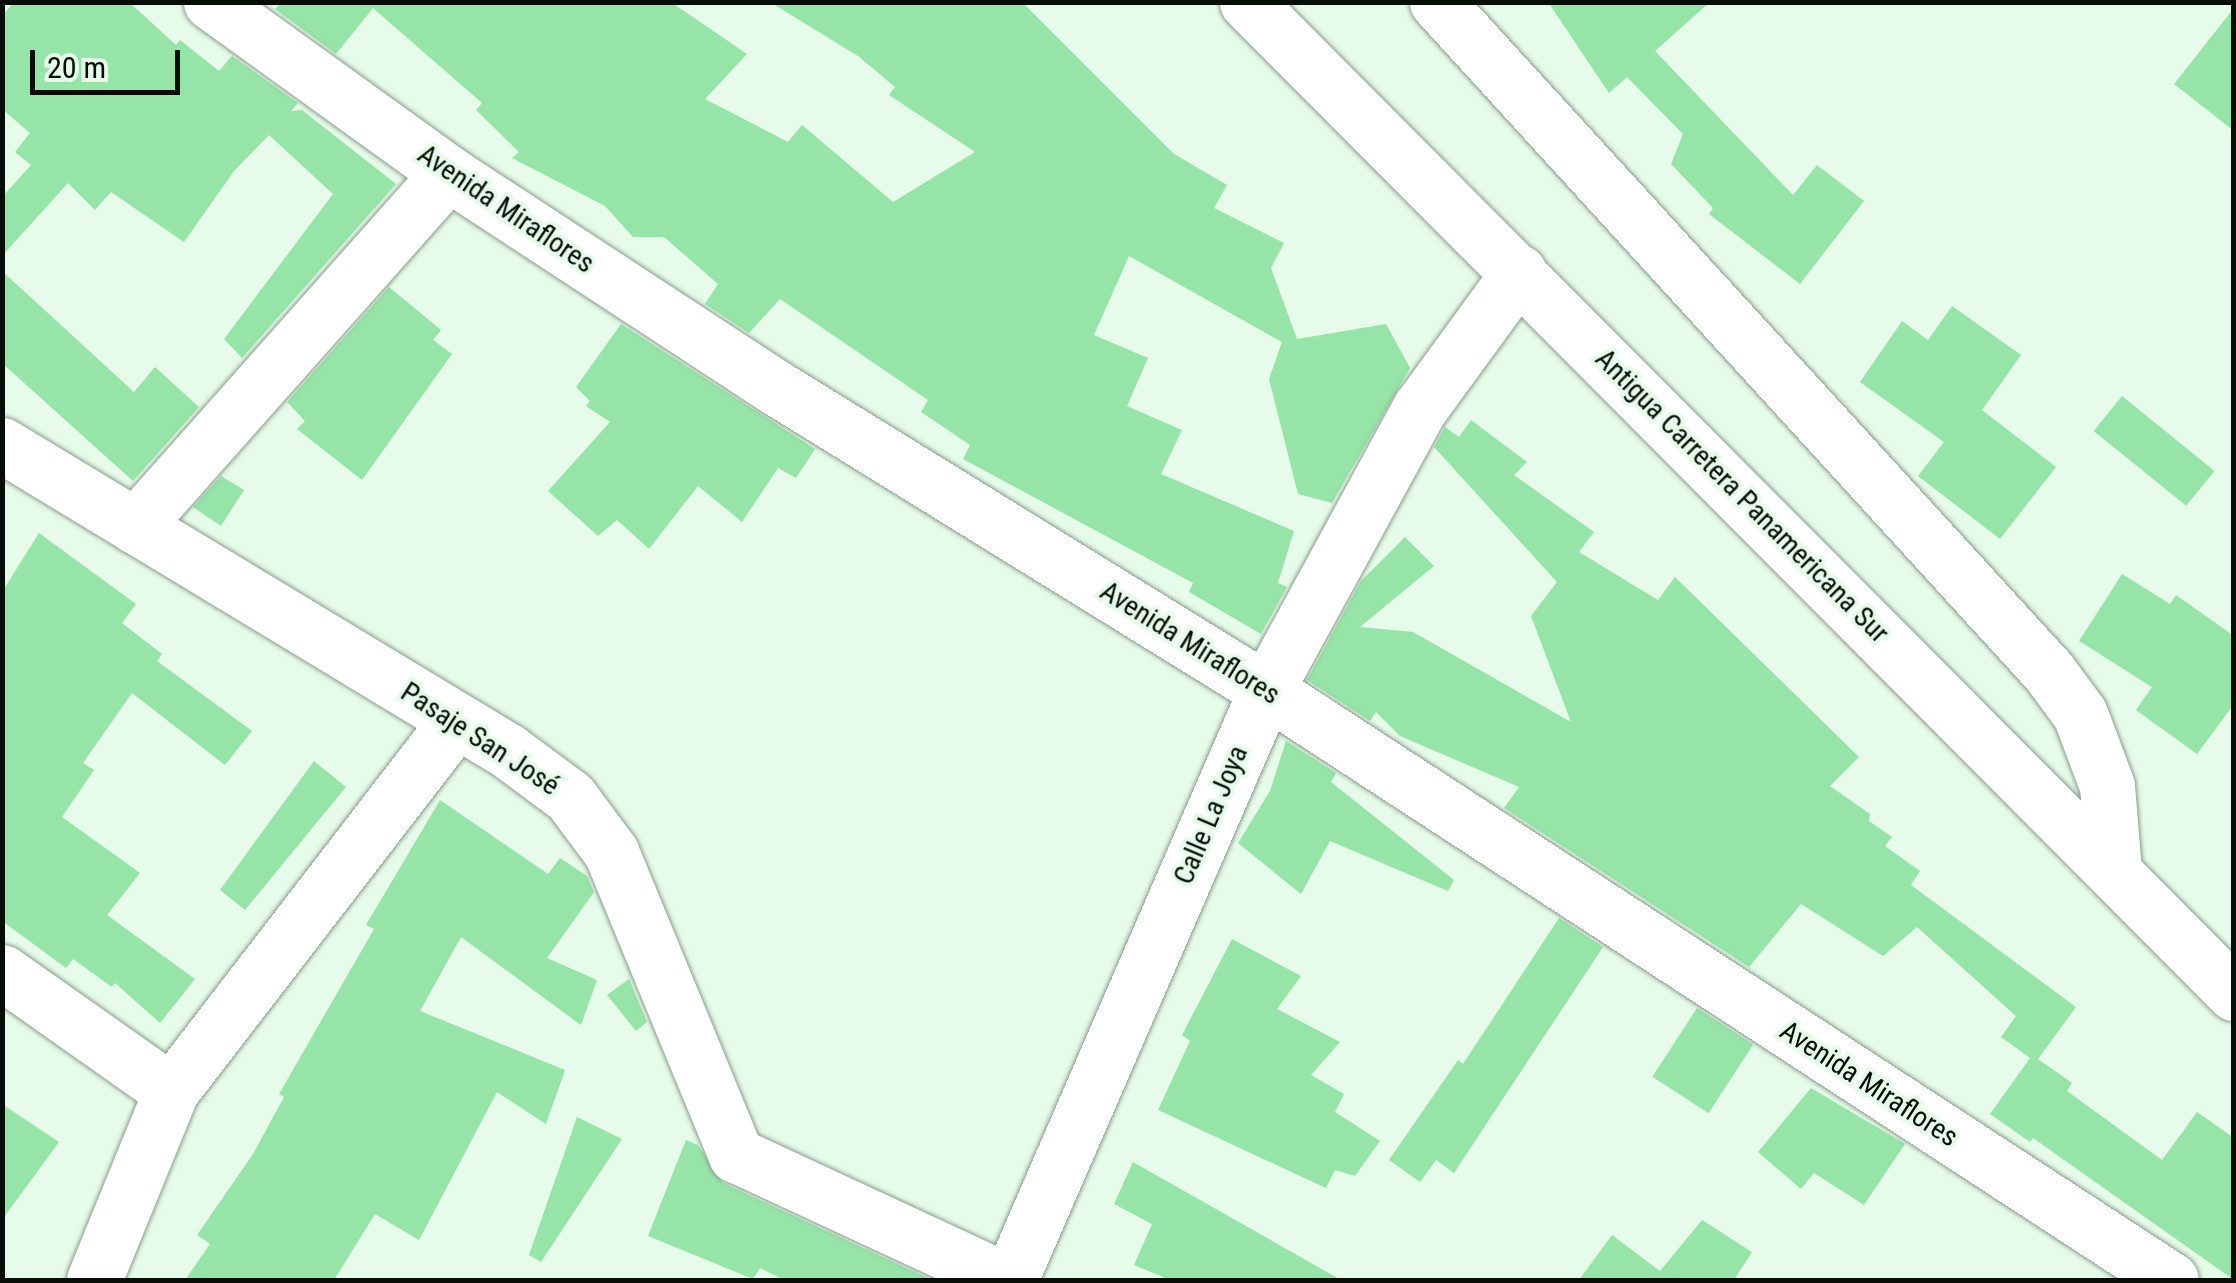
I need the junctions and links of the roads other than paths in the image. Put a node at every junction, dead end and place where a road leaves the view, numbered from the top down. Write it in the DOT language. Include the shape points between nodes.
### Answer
graph roads {
  1 [pos="211,2"];
  2 [pos="1247,2"];
  3 [pos="1437,2"];
  4 [pos="448,173"];
  5 [pos="1519,272"];
  6 [pos="2,444"];
  7 [pos="135,526"];
  8 [pos="1266,690"];
  9 [pos="456,721"];
  10 [pos="2114,872"];
  11 [pos="2,972"];
  12 [pos="2234,993"];
  13 [pos="170,1091"];
  14 [pos="94,1280"];
  15 [pos="1008,1280"];
  16 [pos="2171,1280"];
  1 -- 4 [label="main road, Avenida Miraflores"];
  2 -- 5 [label="main road, Antigua Carretera Panamericana Sur"];
  3 -- 10 [label="main road" via="2050,672 2080,714 2106,786"];
  4 -- 7 [label="main road"];
  4 -- 8 [label="main road, Avenida Miraflores"];
  5 -- 8 [label="main road, Calle La Joya" via="1420,408"];
  5 -- 10 [label="main road, Antigua Carretera Panamericana Sur"];
  6 -- 7 [label="main road, Pasaje San José"];
  7 -- 9 [label="main road, Pasaje San José"];
  8 -- 15 [label="main road, Calle La Joya"];
  8 -- 16 [label="main road, Avenida Miraflores"];
  9 -- 13 [label="main road"];
  9 -- 15 [label="main road, Pasaje San José" via="570,797 611,852 736,1155"];
  10 -- 12 [label="main road, Antigua Carretera Panamericana Sur"];
  11 -- 13 [label="main road"];
  13 -- 14 [label="main road"];
}
